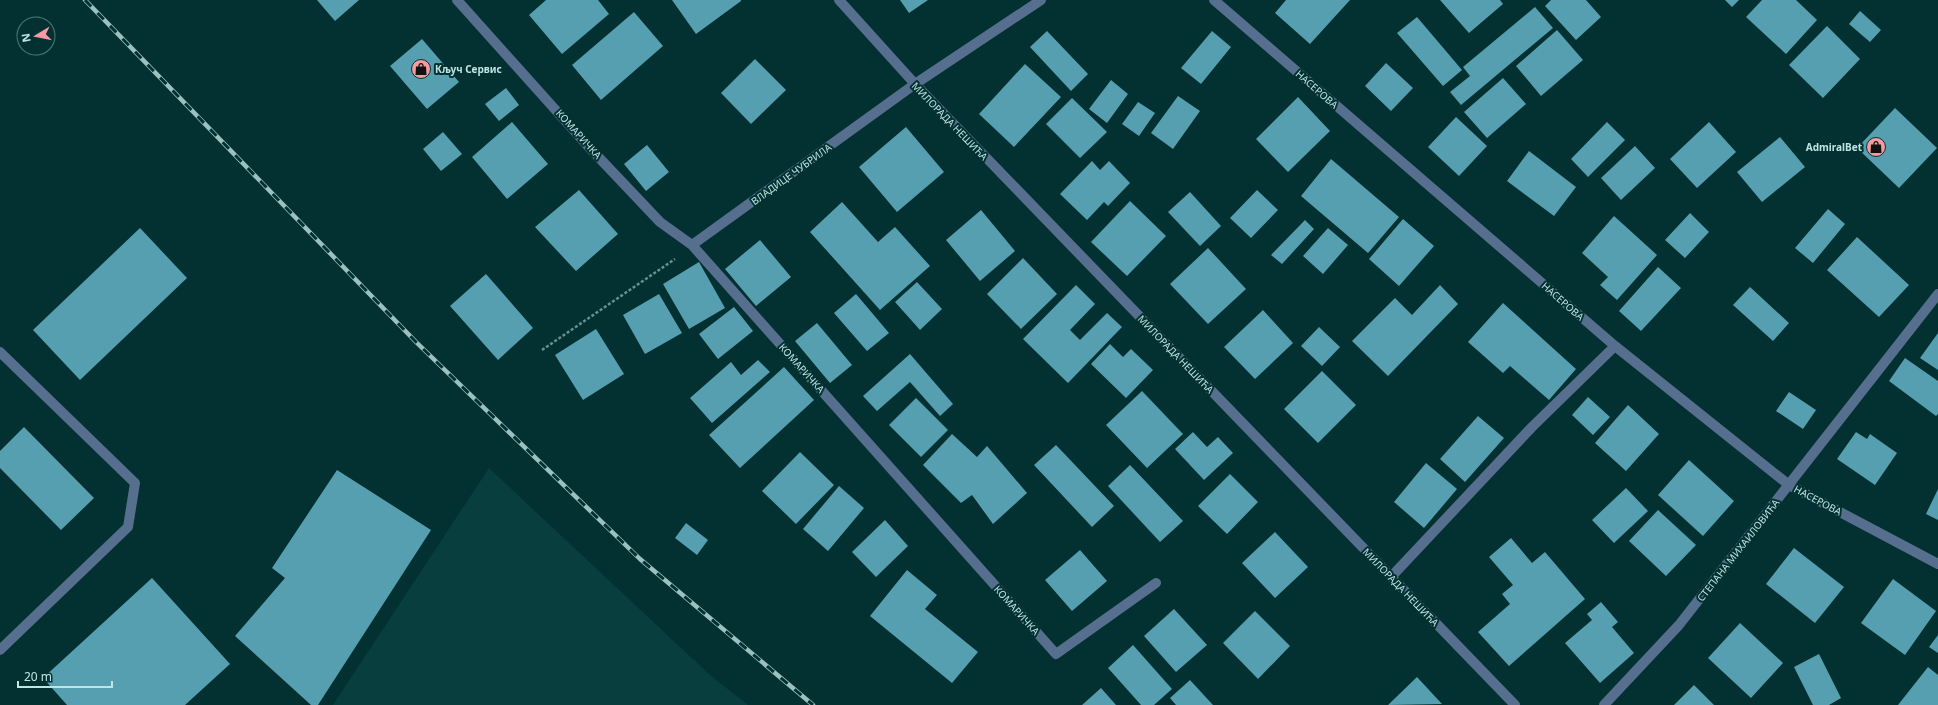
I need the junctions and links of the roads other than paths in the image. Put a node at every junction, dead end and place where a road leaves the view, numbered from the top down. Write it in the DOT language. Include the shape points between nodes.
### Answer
graph roads {
  1 [pos="457,0"];
  2 [pos="839,0"];
  3 [pos="1041,0"];
  4 [pos="1214,0"];
  5 [pos="915,84"];
  6 [pos="692,246"];
  7 [pos="1938,294"];
  8 [pos="1615,346"];
  9 [pos="0,352"];
  10 [pos="1790,485"];
  11 [pos="1938,564"];
  12 [pos="1391,576"];
  13 [pos="1156,583"];
  14 [pos="0,650"];
  15 [pos="1515,705"];
  16 [pos="1604,705"];
  1 -- 6 [label="street, КОМАРИЧКА" via="660,222"];
  2 -- 5 [label="street, МИЛОРАДА НЕШИЋА"];
  3 -- 5 [label="street, ВЛАДИЦЕ ЧУБРИЛА"];
  4 -- 8 [label="street, НАСЕРОВА"];
  5 -- 6 [label="street, ВЛАДИЦЕ ЧУБРИЛА"];
  5 -- 12 [label="street, МИЛОРАДА НЕШИЋА"];
  6 -- 13 [label="street, КОМАРИЧКА" via="1056,654"];
  7 -- 10 [label="street, СТЕПАНА МИХАИЛОВИЋА"];
  8 -- 10 [label="street, НАСЕРОВА"];
  8 -- 12 [label="street" via="1532,427"];
  9 -- 14 [label="street" via="134,483 128,527"];
  10 -- 11 [label="street, НАСЕРОВА"];
  10 -- 16 [label="street, СТЕПАНА МИХАИЛОВИЋА" via="1679,625"];
  12 -- 15 [label="street, МИЛОРАДА НЕШИЋА"];
}
